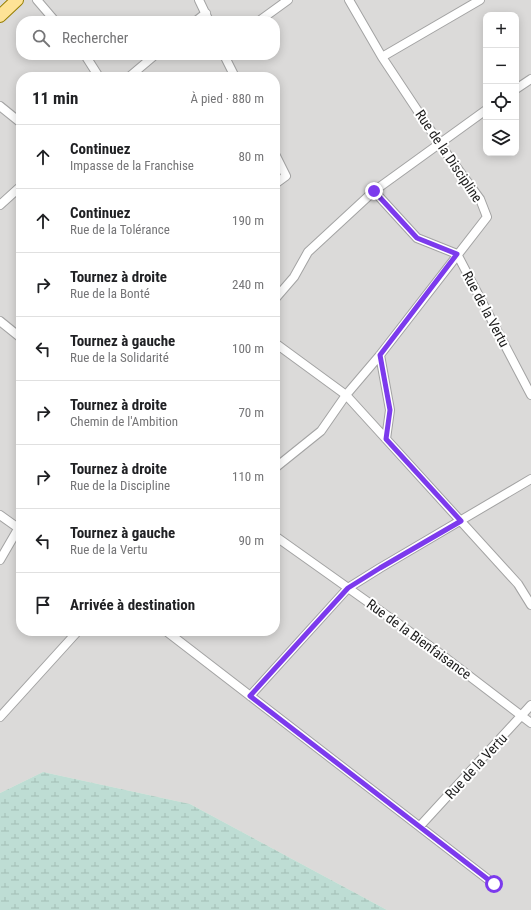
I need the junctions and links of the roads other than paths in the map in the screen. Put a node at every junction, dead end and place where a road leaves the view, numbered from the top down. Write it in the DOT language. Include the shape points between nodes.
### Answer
graph roads {
  1 [pos="17,0"];
  2 [pos="37,0"];
  3 [pos="199,0"];
  4 [pos="288,0"];
  5 [pos="349,0"];
  6 [pos="480,0"];
  7 [pos="0,16"];
  8 [pos="51,16"];
  9 [pos="207,16"];
  10 [pos="266,16"];
  11 [pos="382,57"];
  12 [pos="88,60"];
  13 [pos="150,60"];
  14 [pos="226,60"];
  15 [pos="97,72"];
  16 [pos="135,72"];
  17 [pos="232,72"];
  18 [pos="531,79"];
  19 [pos="519,88"];
  20 [pos="0,106"];
  21 [pos="483,112"];
  22 [pos="16,119"];
  23 [pos="439,143"];
  24 [pos="280,164"];
  25 [pos="280,180"];
  26 [pos="16,191"];
  27 [pos="374,191"];
  28 [pos="0,205"];
  29 [pos="457,254"];
  30 [pos="280,293"];
  31 [pos="0,321"];
  32 [pos="16,334"];
  33 [pos="280,347"];
  34 [pos="380,355"];
  35 [pos="346,395"];
  36 [pos="531,395"];
  37 [pos="386,439"];
  38 [pos="280,464"];
  39 [pos="531,479"];
  40 [pos="0,515"];
  41 [pos="461,521"];
  42 [pos="16,527"];
  43 [pos="16,536"];
  44 [pos="280,540"];
  45 [pos="0,560"];
  46 [pos="348,588"];
  47 [pos="531,605"];
  48 [pos="73,636"];
  49 [pos="172,636"];
  50 [pos="250,696"];
  51 [pos="531,705"];
  52 [pos="522,715"];
  53 [pos="0,717"];
  54 [pos="531,723"];
  55 [pos="420,826"];
  56 [pos="494,884"];
  1 -- 7 [label="main road"];
  2 -- 8 [label="street"];
  3 -- 9 [label="street"];
  4 -- 10 [label="street"];
  5 -- 11 [label="street, Rue de la Discipline"];
  6 -- 11 [label="street"];
  11 -- 23 [label="street, Rue de la Discipline"];
  12 -- 15 [label="street"];
  13 -- 16 [label="street"];
  14 -- 17 [label="street"];
  18 -- 19 [label="street"];
  20 -- 22 [label="street"];
  21 -- 23 [label="street"];
  23 -- 27 [label="street"];
  23 -- 29 [label="street, Rue de la Discipline" via="480,199 487,217"];
  24 -- 25 [label="street" via="286,176"];
  26 -- 28 [label="street"];
  27 -- 29 [label="street, Rue de la Vertu" via="417,238"];
  27 -- 30 [label="street" via="308,252 294,277"];
  29 -- 34 [label="street, Rue de la Discipline"];
  29 -- 36 [label="street, Rue de la Vertu"];
  31 -- 32 [label="street"];
  33 -- 35 [label="street"];
  34 -- 35 [label="street, Rue de la Discipline"];
  34 -- 37 [label="street" via="390,410"];
  35 -- 37 [label="street"];
  35 -- 38 [label="street, Rue de la Discipline" via="321,431"];
  37 -- 41 [label="street"];
  39 -- 41 [label="street"];
  40 -- 42 [label="street"];
  41 -- 46 [label="street"];
  41 -- 47 [label="street" via="518,584"];
  43 -- 45 [label="street"];
  44 -- 46 [label="street, Rue de la Bienfaisance"];
  46 -- 50 [label="street"];
  46 -- 52 [label="street, Rue de la Bienfaisance"];
  48 -- 53 [label="street"];
  49 -- 50 [label="street"];
  50 -- 55 [label="street"];
  51 -- 52 [label="street, Rue de la Vertu"];
  52 -- 54 [label="street, Rue de la Bienfaisance"];
  52 -- 55 [label="street, Rue de la Vertu"];
  55 -- 56 [label="street"];
}
